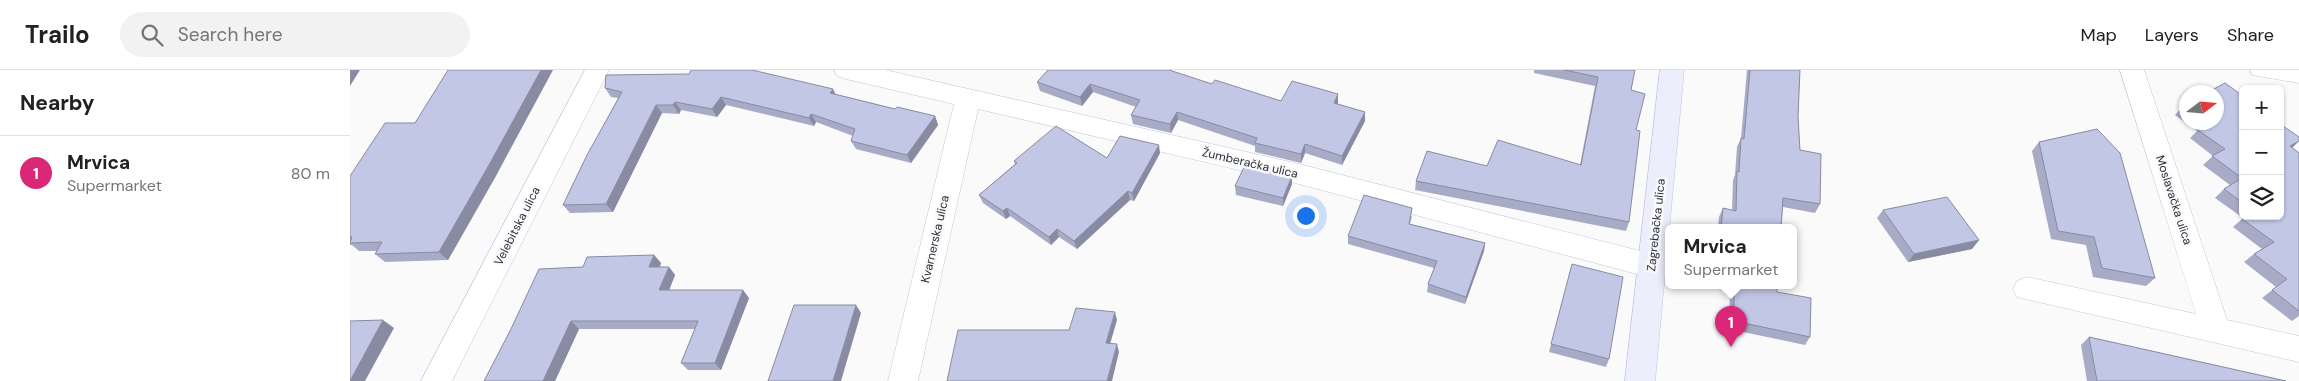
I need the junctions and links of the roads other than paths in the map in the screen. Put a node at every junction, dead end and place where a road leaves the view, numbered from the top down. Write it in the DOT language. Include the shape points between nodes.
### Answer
graph roads {
  1 [pos="597,70"];
  2 [pos="846,70"];
  3 [pos="1672,70"];
  4 [pos="2132,70"];
  5 [pos="2259,70"];
  6 [pos="2299,76"];
  7 [pos="968,98"];
  8 [pos="1652,266"];
  9 [pos="2027,289"];
  10 [pos="2216,331"];
  11 [pos="2299,349"];
  12 [pos="436,381"];
  13 [pos="903,381"];
  14 [pos="1640,381"];
  1 -- 12 [label="street, Velebitska ulica"];
  2 -- 7 [label="street, Žumberačka ulica"];
  3 -- 8 [label="main road, Zagrebačka ulica"];
  4 -- 10 [label="street, Moslavačka ulica"];
  5 -- 6 [label="lane"];
  7 -- 8 [label="street, Žumberačka ulica" via="1295,173"];
  7 -- 13 [label="street, Kvarnerska ulica"];
  8 -- 14 [label="main road, Zagrebačka ulica"];
  9 -- 10 [label="street"];
  10 -- 11 [label="street"];
}
